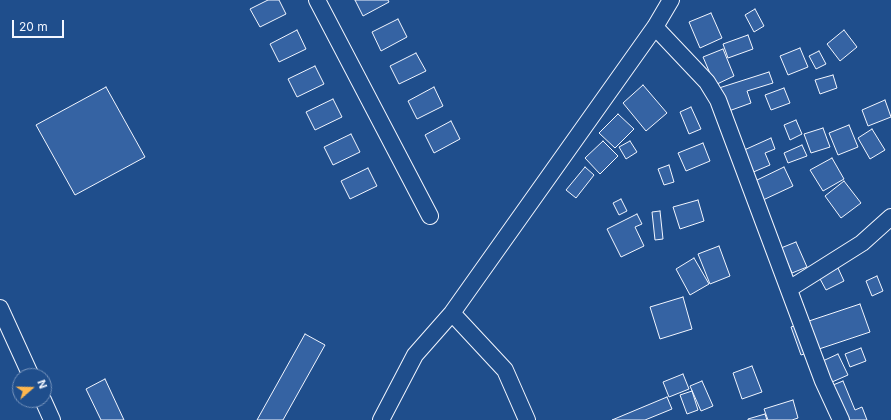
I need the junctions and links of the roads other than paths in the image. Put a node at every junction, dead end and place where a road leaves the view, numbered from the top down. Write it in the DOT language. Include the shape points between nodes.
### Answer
graph roads {
  1 [pos="317,0"];
  2 [pos="671,0"];
  3 [pos="655,27"];
  4 [pos="430,216"];
  5 [pos="891,217"];
  6 [pos="789,289"];
  7 [pos="0,308"];
  8 [pos="452,313"];
  9 [pos="28,368"];
  10 [pos="47,408"];
  11 [pos="52,420"];
  12 [pos="381,420"];
  13 [pos="527,420"];
  14 [pos="841,420"];
  1 -- 4 [label="street"];
  2 -- 3 [label="street"];
  3 -- 6 [label="street" via="707,82 718,100"];
  3 -- 8 [label="street"];
  5 -- 6 [label="street" via="862,244"];
  6 -- 14 [label="street"];
  7 -- 9 [label="street"];
  8 -- 12 [label="street" via="415,355"];
  8 -- 13 [label="street" via="505,370"];
  10 -- 11 [label="street"];
}
